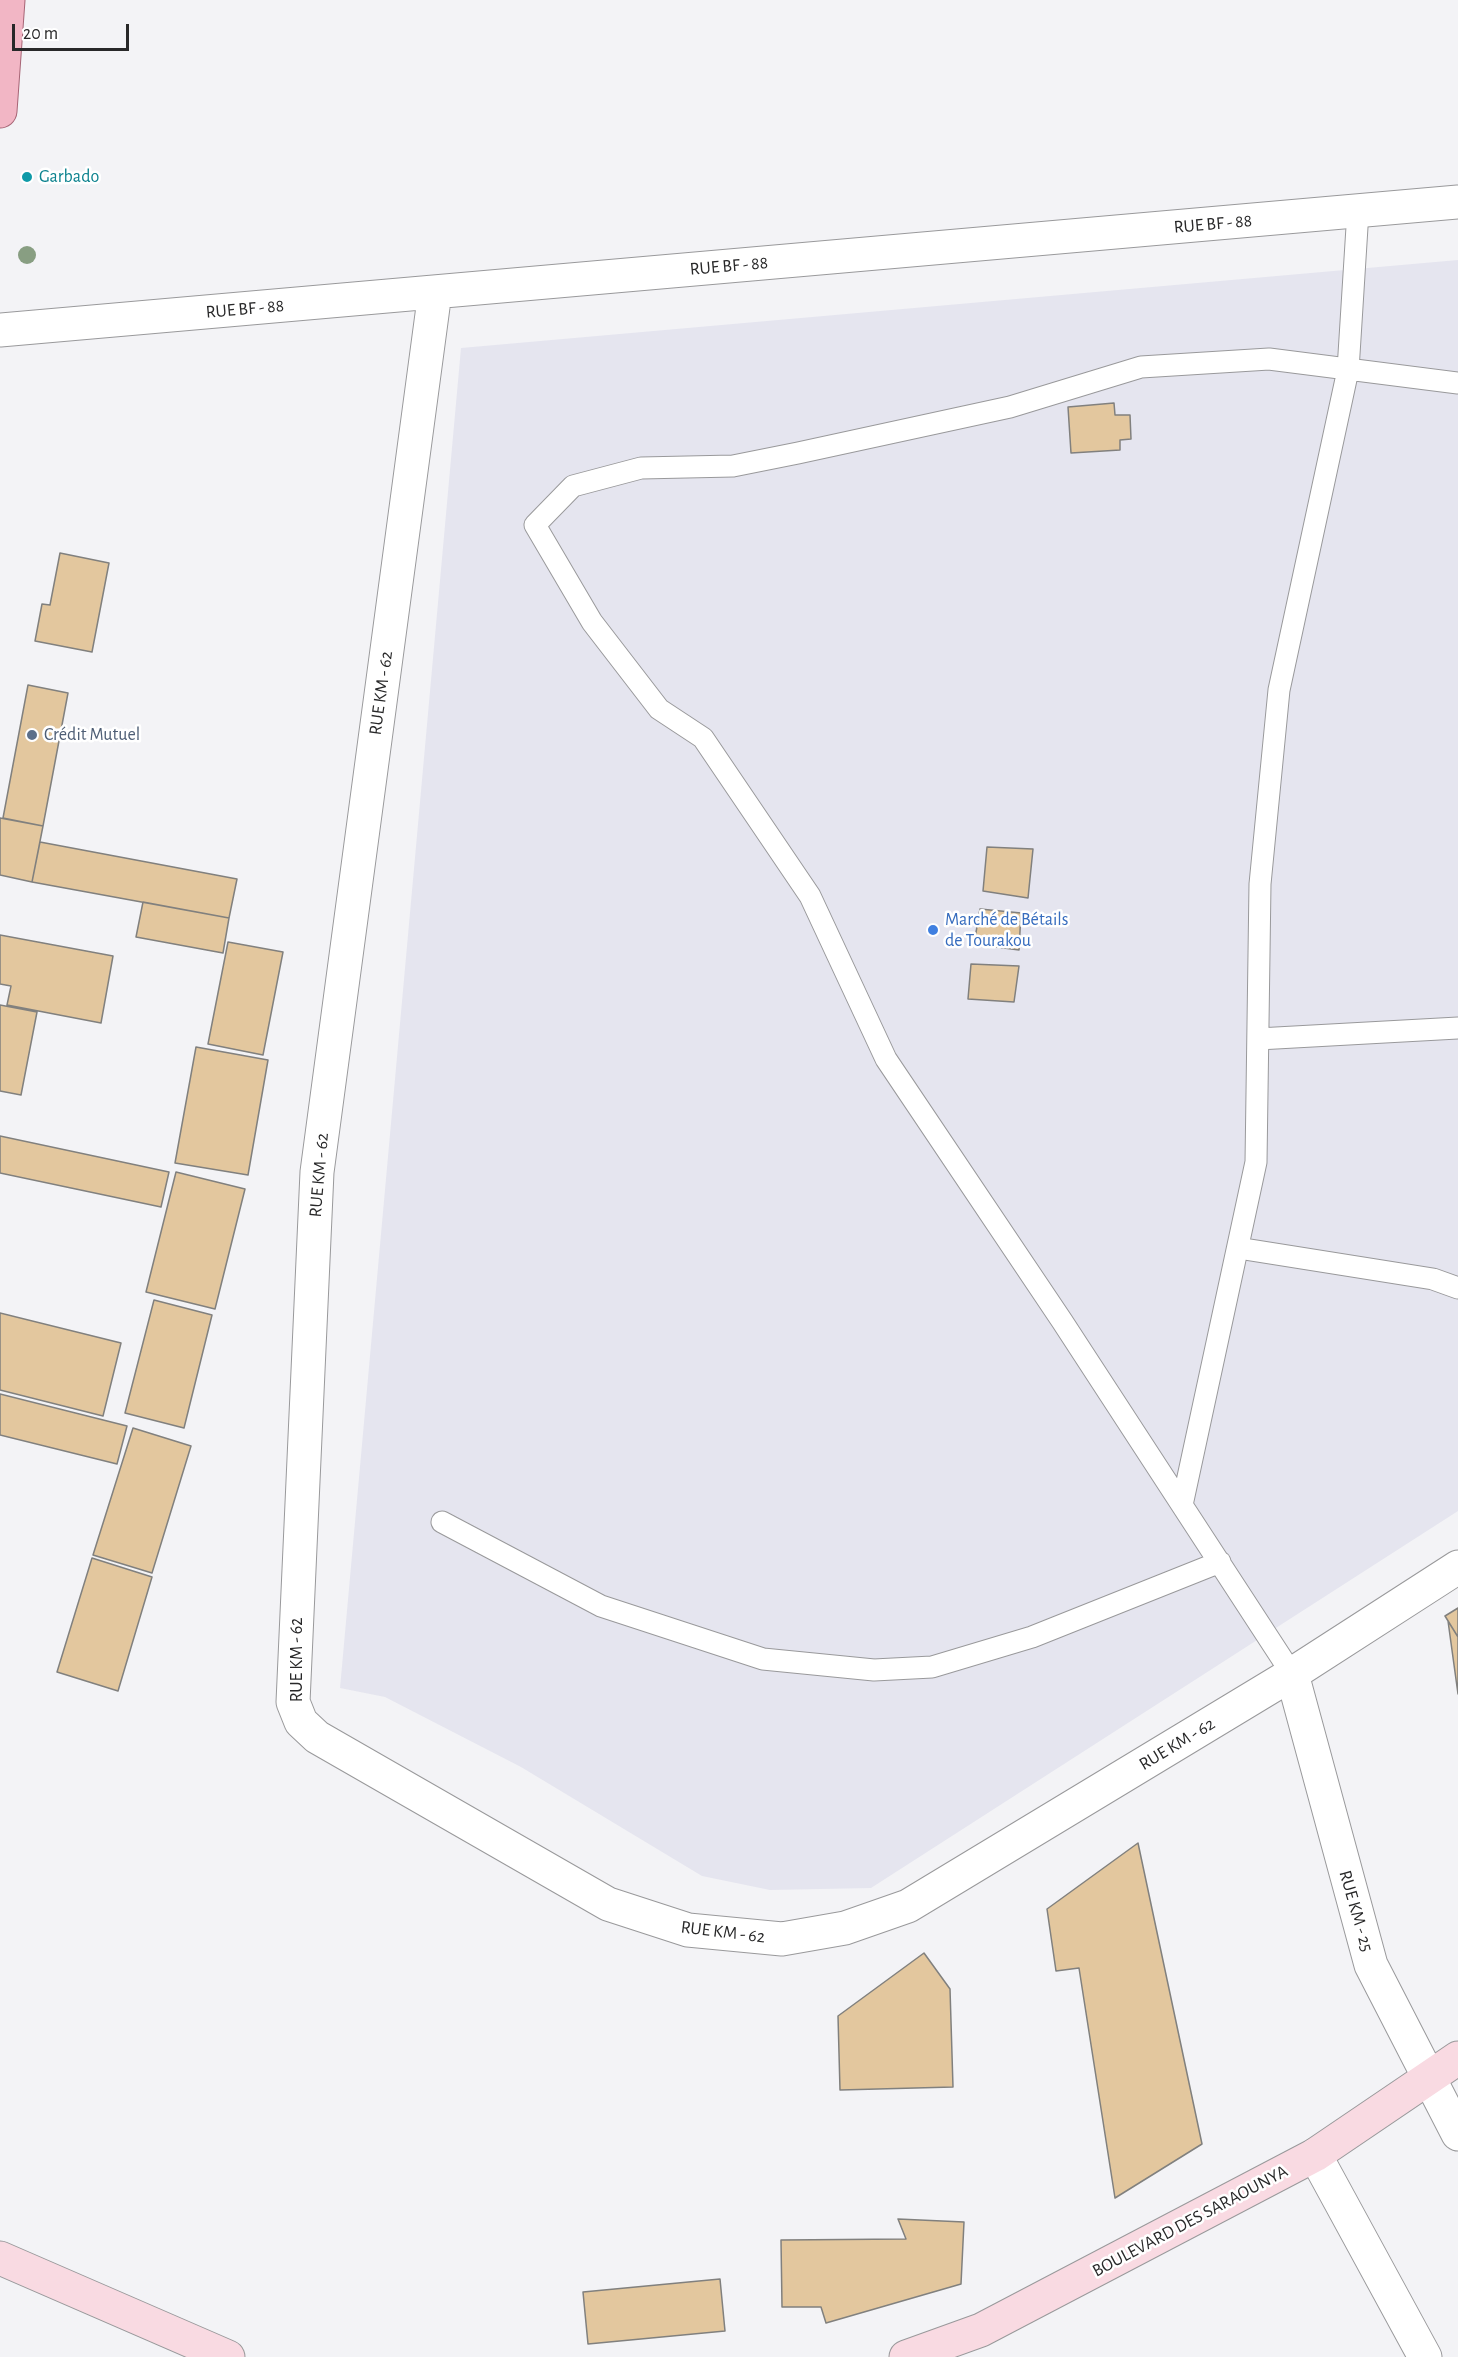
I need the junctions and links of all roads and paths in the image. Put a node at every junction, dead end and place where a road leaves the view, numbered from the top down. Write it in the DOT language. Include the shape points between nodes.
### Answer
graph roads {
  1 [pos="8,0"];
  2 [pos="0,111"];
  3 [pos="1458,202"];
  4 [pos="1358,211"];
  5 [pos="435,292"];
  6 [pos="0,330"];
  7 [pos="1348,370"];
  8 [pos="1458,383"];
  9 [pos="1458,1028"];
  10 [pos="1258,1039"];
  11 [pos="1238,1248"];
  12 [pos="1458,1287"];
  13 [pos="1182,1505"];
  14 [pos="442,1522"];
  15 [pos="1220,1562"];
  16 [pos="1458,1567"];
  17 [pos="1292,1674"];
  18 [pos="1458,2058"];
  19 [pos="1428,2078"];
  20 [pos="1458,2134"];
  21 [pos="1316,2155"];
  22 [pos="0,2258"];
  23 [pos="228,2357"];
  24 [pos="906,2357"];
  25 [pos="1425,2357"];
  1 -- 2 [label="main road"];
  3 -- 4 [label="street, RUE BF - 88"];
  4 -- 5 [label="street, RUE BF - 88"];
  4 -- 7 [label="lane"];
  5 -- 6 [label="street, RUE BF - 88"];
  5 -- 17 [label="street, RUE KM - 62" via="317,1172 293,1702 301,1722 317,1737 608,1904 688,1930 782,1939 844,1928 908,1906"];
  7 -- 8 [label="lane"];
  7 -- 10 [label="lane" via="1279,690 1260,884"];
  7 -- 13 [label="lane" via="1269,359 1141,367 1010,407 788,455 733,466 640,468 573,486 535,525 592,622 659,709 703,738 810,896 886,1059"];
  9 -- 10 [label="lane"];
  10 -- 11 [label="lane" via="1257,1162"];
  11 -- 12 [label="lane" via="1433,1279"];
  11 -- 13 [label="lane"];
  13 -- 15 [label="lane"];
  14 -- 15 [label="lane" via="601,1606 763,1659 874,1670 932,1667 1032,1637"];
  15 -- 17 [label="lane"];
  16 -- 17 [label="street, RUE KM - 62"];
  17 -- 19 [label="street, RUE KM - 25" via="1371,1965"];
  18 -- 19 [label="main road, BOULEVARD DES SARAOUNYA"];
  19 -- 20 [label="street, RUE KM - 25"];
  19 -- 21 [label="main road, BOULEVARD DES SARAOUNYA"];
  21 -- 24 [label="main road, BOULEVARD DES SARAOUNYA" via="981,2330"];
  21 -- 25 [label="street"];
  22 -- 23 [label="main road"];
}
